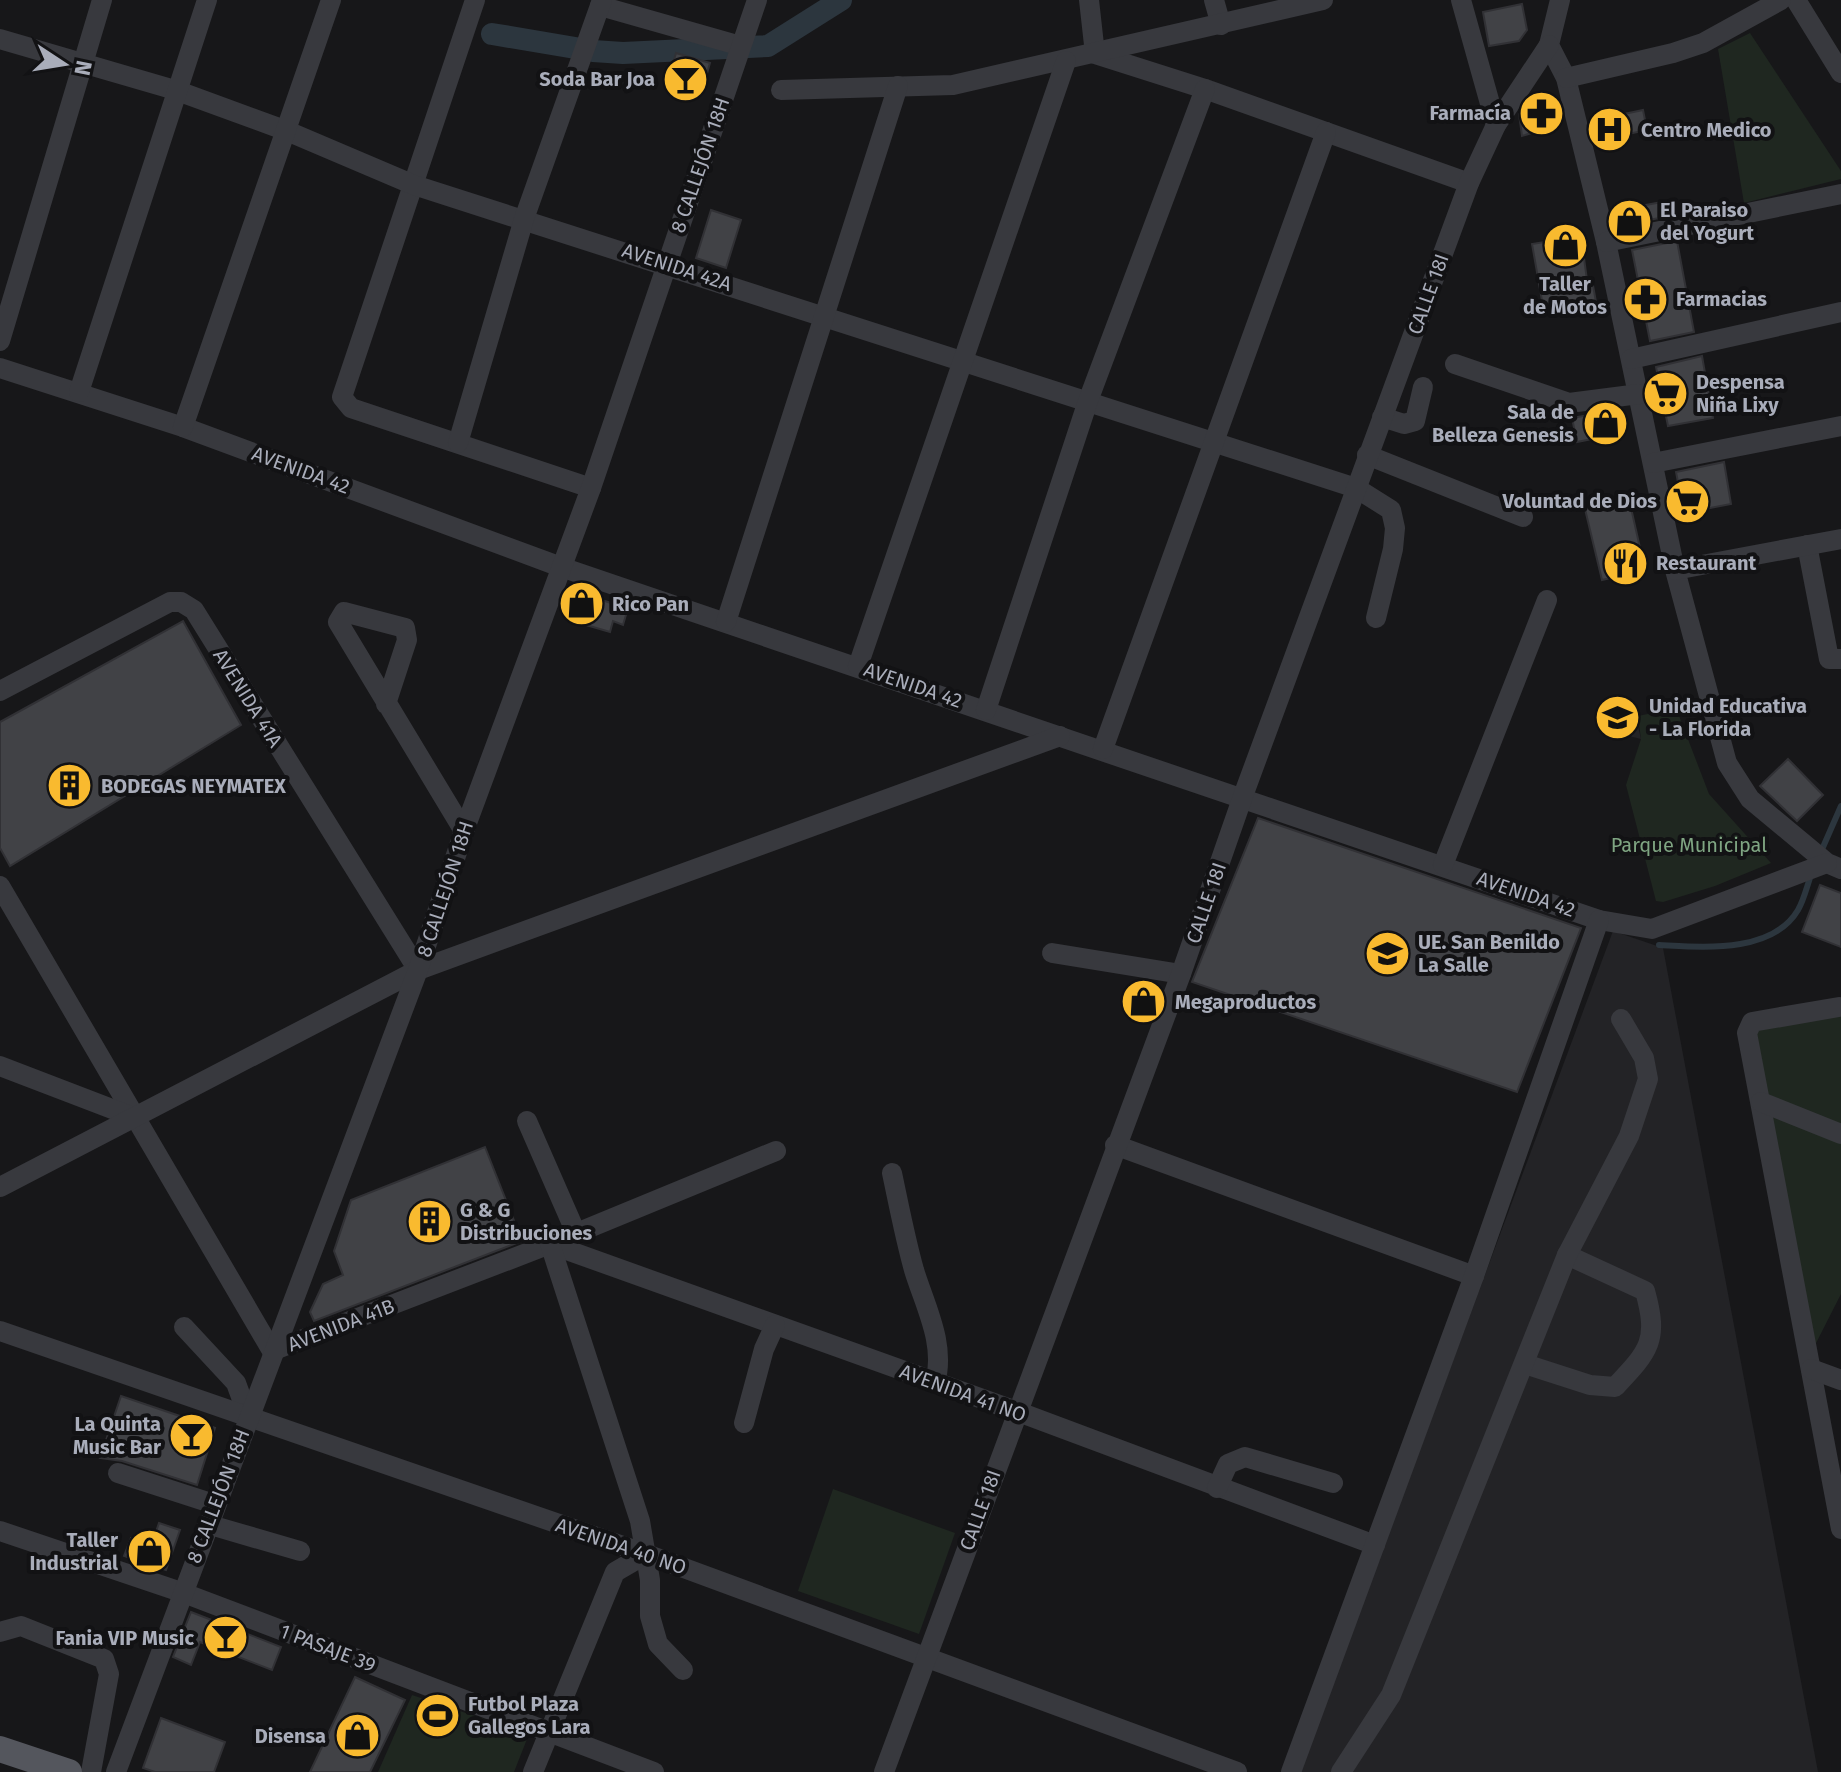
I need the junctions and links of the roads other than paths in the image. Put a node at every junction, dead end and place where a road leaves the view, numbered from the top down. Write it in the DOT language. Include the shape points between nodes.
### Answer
graph roads {
  1 [pos="102,0"];
  2 [pos="207,0"];
  3 [pos="331,0"];
  4 [pos="757,0"];
  5 [pos="1089,0"];
  6 [pos="1214,0"];
  7 [pos="1323,0"];
  8 [pos="1461,0"];
  9 [pos="1560,0"];
  10 [pos="1781,0"];
  11 [pos="1796,0"];
  12 [pos="472,2"];
  13 [pos="601,3"];
  14 [pos="1221,25"];
  15 [pos="0,39"];
  16 [pos="1549,45"];
  17 [pos="741,46"];
  18 [pos="1095,54"];
  19 [pos="1066,61"];
  20 [pos="83,62"];
  21 [pos="1841,73"];
  22 [pos="1566,78"];
  23 [pos="898,86"];
  24 [pos="1205,89"];
  25 [pos="175,90"];
  26 [pos="781,90"];
  27 [pos="1496,125"];
  28 [pos="287,131"];
  29 [pos="1326,132"];
  30 [pos="1469,183"];
  31 [pos="414,185"];
  32 [pos="1841,194"];
  33 [pos="524,219"];
  34 [pos="1606,242"];
  35 [pos="666,263"];
  36 [pos="1841,312"];
  37 [pos="822,314"];
  38 [pos="0,341"];
  39 [pos="1631,359"];
  40 [pos="964,360"];
  41 [pos="1455,364"];
  42 [pos="2,370"];
  43 [pos="1423,387"];
  44 [pos="79,392"];
  45 [pos="1639,394"];
  46 [pos="1088,401"];
  47 [pos="1382,417"];
  48 [pos="1841,426"];
  49 [pos="183,427"];
  50 [pos="1215,442"];
  51 [pos="458,443"];
  52 [pos="1367,455"];
  53 [pos="1653,463"];
  54 [pos="591,488"];
  55 [pos="1356,488"];
  56 [pos="1523,517"];
  57 [pos="1841,539"];
  58 [pos="1807,545"];
  59 [pos="561,567"];
  60 [pos="1675,570"];
  61 [pos="1547,600"];
  62 [pos="1376,618"];
  63 [pos="726,622"];
  64 [pos="1841,659"];
  65 [pos="858,666"];
  66 [pos="0,691"];
  67 [pos="386,704"];
  68 [pos="986,710"];
  69 [pos="1060,736"];
  70 [pos="1103,749"];
  71 [pos="1243,796"];
  72 [pos="464,831"];
  73 [pos="1443,865"];
  74 [pos="1834,866"];
  75 [pos="1,889"];
  76 [pos="1599,920"];
  77 [pos="1052,953"];
  78 [pos="418,970"];
  79 [pos="1181,974"];
  80 [pos="1840,1006"];
  81 [pos="1621,1019"];
  82 [pos="0,1066"];
  83 [pos="1761,1102"];
  84 [pos="133,1117"];
  85 [pos="527,1121"];
  86 [pos="1841,1134"];
  87 [pos="1115,1145"];
  88 [pos="776,1151"];
  89 [pos="892,1173"];
  90 [pos="0,1187"];
  91 [pos="576,1233"];
  92 [pos="550,1244"];
  93 [pos="1567,1255"];
  94 [pos="1474,1276"];
  95 [pos="775,1325"];
  96 [pos="184,1327"];
  97 [pos="0,1331"];
  98 [pos="272,1351"];
  99 [pos="1525,1364"];
  100 [pos="1811,1369"];
  101 [pos="1841,1380"];
  102 [pos="935,1383"];
  103 [pos="1016,1411"];
  104 [pos="248,1416"];
  105 [pos="744,1423"];
  106 [pos="118,1473"];
  107 [pos="1333,1483"];
  108 [pos="1217,1488"];
  109 [pos="1838,1499"];
  110 [pos="214,1504"];
  111 [pos="207,1524"];
  112 [pos="1841,1529"];
  113 [pos="0,1531"];
  114 [pos="1375,1545"];
  115 [pos="300,1551"];
  116 [pos="646,1554"];
  117 [pos="181,1592"];
  118 [pos="0,1632"];
  119 [pos="927,1655"];
  120 [pos="683,1670"];
  121 [pos="549,1733"];
  122 [pos="0,1749"];
  123 [pos="69,1772"];
  124 [pos="91,1772"];
  125 [pos="116,1772"];
  126 [pos="533,1772"];
  127 [pos="654,1772"];
  128 [pos="884,1772"];
  129 [pos="1237,1772"];
  130 [pos="1291,1772"];
  131 [pos="1341,1772"];
  1 -- 20 [label="street"];
  2 -- 25 [label="street"];
  3 -- 28 [label="street"];
  4 -- 17 [label="street, 8 CALLEJÓN 18H"];
  5 -- 18 [label="street"];
  6 -- 14 [label="street"];
  7 -- 14 [label="street"];
  8 -- 27 [label="street"];
  9 -- 16 [label="street, CALLE 18I"];
  10 -- 22 [label="street" via="1703,43"];
  11 -- 21 [label="street"];
  12 -- 31 [label="street"];
  13 -- 17 [label="street"];
  13 -- 33 [label="street"];
  14 -- 18 [label="street"];
  15 -- 20 [label="street, AVENIDA 42A"];
  16 -- 22 [label="street"];
  16 -- 27 [label="street, CALLE 18I"];
  17 -- 35 [label="street, 8 CALLEJÓN 18H"];
  18 -- 19 [label="street"];
  18 -- 24 [label="street"];
  19 -- 23 [label="street" via="953,85"];
  19 -- 40 [label="street"];
  20 -- 25 [label="street, AVENIDA 42A"];
  20 -- 38 [label="street"];
  22 -- 34 [label="street"];
  23 -- 26 [label="street"];
  23 -- 37 [label="street"];
  24 -- 29 [label="street"];
  24 -- 46 [label="street"];
  25 -- 28 [label="street, AVENIDA 42A"];
  25 -- 44 [label="street"];
  27 -- 30 [label="street, CALLE 18I"];
  28 -- 31 [label="street, AVENIDA 42A"];
  28 -- 49 [label="street"];
  29 -- 30 [label="street"];
  29 -- 50 [label="street"];
  30 -- 47 [label="street, CALLE 18I"];
  31 -- 33 [label="street, AVENIDA 42A"];
  31 -- 51 [label="street" via="342,397 351,408"];
  32 -- 34 [label="street"];
  33 -- 35 [label="street, AVENIDA 42A"];
  33 -- 51 [label="street"];
  34 -- 39 [label="street"];
  35 -- 37 [label="street, AVENIDA 42A"];
  35 -- 54 [label="street, 8 CALLEJÓN 18H"];
  36 -- 39 [label="street"];
  37 -- 40 [label="street, AVENIDA 42A"];
  37 -- 63 [label="street"];
  39 -- 45 [label="street"];
  40 -- 46 [label="street, AVENIDA 42A"];
  40 -- 65 [label="street"];
  41 -- 45 [label="street" via="1569,403"];
  42 -- 44 [label="street, AVENIDA 42"];
  43 -- 47 [label="street" via="1415,421 1404,424"];
  44 -- 49 [label="street, AVENIDA 42"];
  45 -- 53 [label="street"];
  46 -- 50 [label="street, AVENIDA 42A"];
  46 -- 68 [label="street"];
  47 -- 52 [label="street, CALLE 18I"];
  48 -- 53 [label="street"];
  49 -- 59 [label="street, AVENIDA 42"];
  50 -- 55 [label="street, AVENIDA 42A"];
  50 -- 70 [label="street"];
  51 -- 54 [label="street"];
  52 -- 55 [label="street, CALLE 18I"];
  52 -- 56 [label="street"];
  53 -- 60 [label="street"];
  54 -- 59 [label="street, 8 CALLEJÓN 18H"];
  55 -- 62 [label="street, AVENIDA 42A" via="1391,510 1395,528"];
  55 -- 71 [label="street, CALLE 18I"];
  57 -- 58 [label="street"];
  58 -- 60 [label="street"];
  58 -- 64 [label="street" via="1829,659"];
  59 -- 63 [label="street, AVENIDA 42"];
  59 -- 72 [label="street, 8 CALLEJÓN 18H"];
  60 -- 74 [label="street" via="1727,763 1750,799"];
  61 -- 73 [label="street"];
  63 -- 65 [label="street, AVENIDA 42"];
  65 -- 68 [label="street, AVENIDA 42"];
  66 -- 78 [label="street, AVENIDA 41A" via="170,602 194,610"];
  67 -- 67 [label="street" via="338,622 344,612 405,628 407,640"];
  67 -- 72 [label="street"];
  68 -- 69 [label="street, AVENIDA 42"];
  69 -- 70 [label="street, AVENIDA 42"];
  69 -- 78 [label="street"];
  70 -- 71 [label="street, AVENIDA 42"];
  71 -- 73 [label="street, AVENIDA 42"];
  71 -- 79 [label="street, CALLE 18I"];
  72 -- 78 [label="street, 8 CALLEJÓN 18H"];
  73 -- 76 [label="street, AVENIDA 42"];
  74 -- 76 [label="street, AVENIDA 42" via="1652,929"];
  75 -- 84 [label="street, AVENIDA 41B"];
  76 -- 94 [label="street"];
  77 -- 79 [label="street"];
  78 -- 84 [label="street"];
  78 -- 98 [label="street, 8 CALLEJÓN 18H"];
  79 -- 87 [label="street, CALLE 18I"];
  80 -- 83 [label="street" via="1747,1027"];
  81 -- 93 [label="street" via="1644,1058 1648,1079 1629,1136"];
  82 -- 84 [label="street"];
  83 -- 86 [label="street"];
  83 -- 100 [label="street"];
  84 -- 90 [label="street"];
  84 -- 98 [label="street, AVENIDA 41B"];
  85 -- 91 [label="street"];
  87 -- 94 [label="street"];
  87 -- 103 [label="street, CALLE 18I"];
  88 -- 91 [label="street, AVENIDA 41B"];
  89 -- 102 [label="street" via="932,1321 940,1365"];
  91 -- 92 [label="street, AVENIDA 41B"];
  92 -- 95 [label="street, AVENIDA 41 NO"];
  92 -- 98 [label="street, AVENIDA 41B"];
  92 -- 116 [label="street" via="640,1521"];
  93 -- 99 [label="street"];
  93 -- 99 [label="street" via="1645,1291 1654,1323 1644,1357 1615,1387 1590,1385"];
  94 -- 114 [label="street"];
  95 -- 102 [label="street, AVENIDA 41 NO"];
  95 -- 105 [label="street"];
  96 -- 104 [label="street" via="236,1383"];
  97 -- 104 [label="street, AVENIDA 40 NO"];
  98 -- 104 [label="street, 8 CALLEJÓN 18H"];
  99 -- 131 [label="street" via="1391,1695"];
  100 -- 101 [label="street"];
  100 -- 109 [label="street"];
  102 -- 103 [label="street, AVENIDA 41 NO"];
  103 -- 108 [label="street, AVENIDA 41 NO"];
  103 -- 119 [label="street, CALLE 18I"];
  104 -- 110 [label="street, 8 CALLEJÓN 18H"];
  104 -- 116 [label="street, AVENIDA 40 NO"];
  106 -- 110 [label="street"];
  107 -- 108 [label="street" via="1245,1457 1228,1464"];
  108 -- 114 [label="street, AVENIDA 41 NO"];
  109 -- 112 [label="street"];
  110 -- 111 [label="street, 8 CALLEJÓN 18H"];
  111 -- 115 [label="street"];
  111 -- 117 [label="street, 8 CALLEJÓN 18H"];
  113 -- 117 [label="street, 1 PASAJE 39"];
  114 -- 130 [label="street"];
  116 -- 119 [label="street, AVENIDA 40 NO"];
  116 -- 120 [label="street" via="650,1616 658,1644"];
  116 -- 121 [label="street" via="615,1572"];
  117 -- 121 [label="street, 1 PASAJE 39"];
  117 -- 125 [label="street, 8 CALLEJÓN 18H"];
  118 -- 124 [label="street" via="21,1626 104,1659 109,1674"];
  119 -- 128 [label="street, CALLE 18I"];
  119 -- 129 [label="street, AVENIDA 40 NO"];
  121 -- 126 [label="street"];
  121 -- 127 [label="street, 1 PASAJE 39"];
  122 -- 123 [label="main road"];
}
